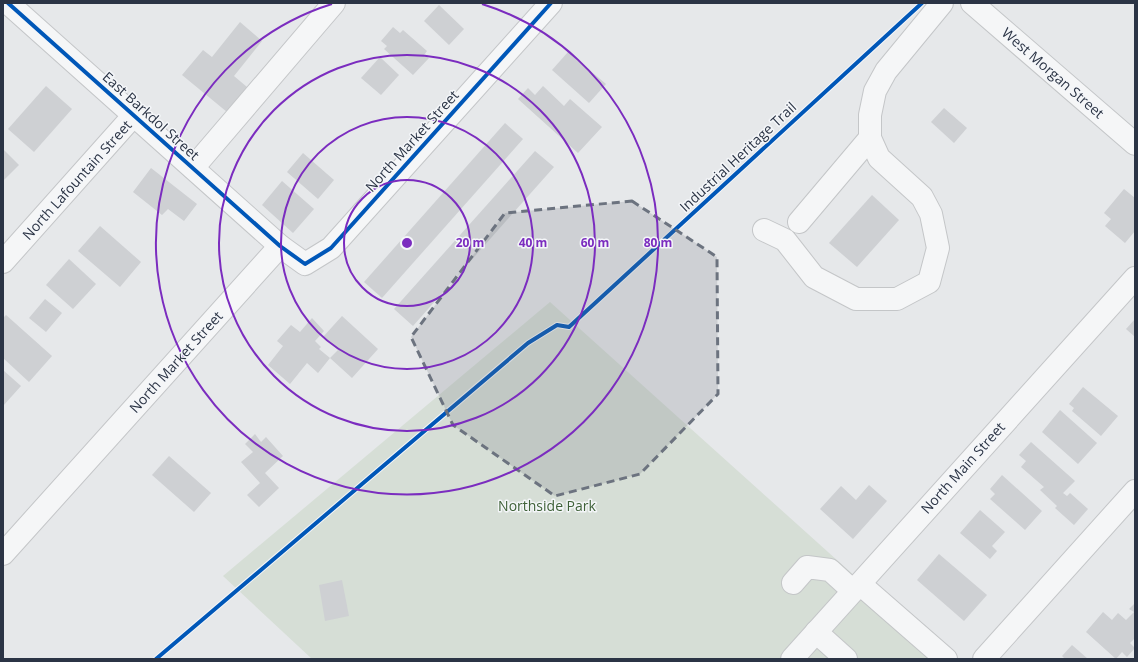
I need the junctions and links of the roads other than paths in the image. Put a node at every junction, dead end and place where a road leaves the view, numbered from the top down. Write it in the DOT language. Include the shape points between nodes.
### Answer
graph roads {
  1 [pos="8,3"];
  2 [pos="334,3"];
  3 [pos="551,3"];
  4 [pos="942,3"];
  5 [pos="972,3"];
  6 [pos="134,116"];
  7 [pos="870,138"];
  8 [pos="1135,144"];
  9 [pos="193,168"];
  10 [pos="799,222"];
  11 [pos="764,230"];
  12 [pos="280,246"];
  13 [pos="3,262"];
  14 [pos="1135,278"];
  15 [pos="1135,491"];
  16 [pos="3,554"];
  17 [pos="793,583"];
  18 [pos="856,587"];
  19 [pos="816,632"];
  20 [pos="792,659"];
  21 [pos="846,659"];
  22 [pos="946,659"];
  23 [pos="984,659"];
  1 -- 6 [label="street, East Barkdol Street"];
  2 -- 9 [label="street"];
  3 -- 12 [label="street, North Market Street" via="332,248 305,264"];
  4 -- 7 [label="street" via="886,71 875,91 870,115"];
  5 -- 8 [label="street, West Morgan Street"];
  6 -- 9 [label="street, East Barkdol Street"];
  6 -- 13 [label="street, North Lafountain Street"];
  7 -- 10 [label="street"];
  7 -- 11 [label="street" via="879,158 922,197 931,214 938,248 929,282 896,298 856,299 814,277 784,240"];
  9 -- 12 [label="street, East Barkdol Street"];
  12 -- 16 [label="street, North Market Street"];
  14 -- 18 [label="street, North Main Street"];
  15 -- 23 [label="street"];
  17 -- 18 [label="street" via="807,567 830,570"];
  18 -- 19 [label="street, North Main Street"];
  18 -- 22 [label="street"];
  19 -- 20 [label="street, North Main Street"];
  19 -- 21 [label="street"];
}
